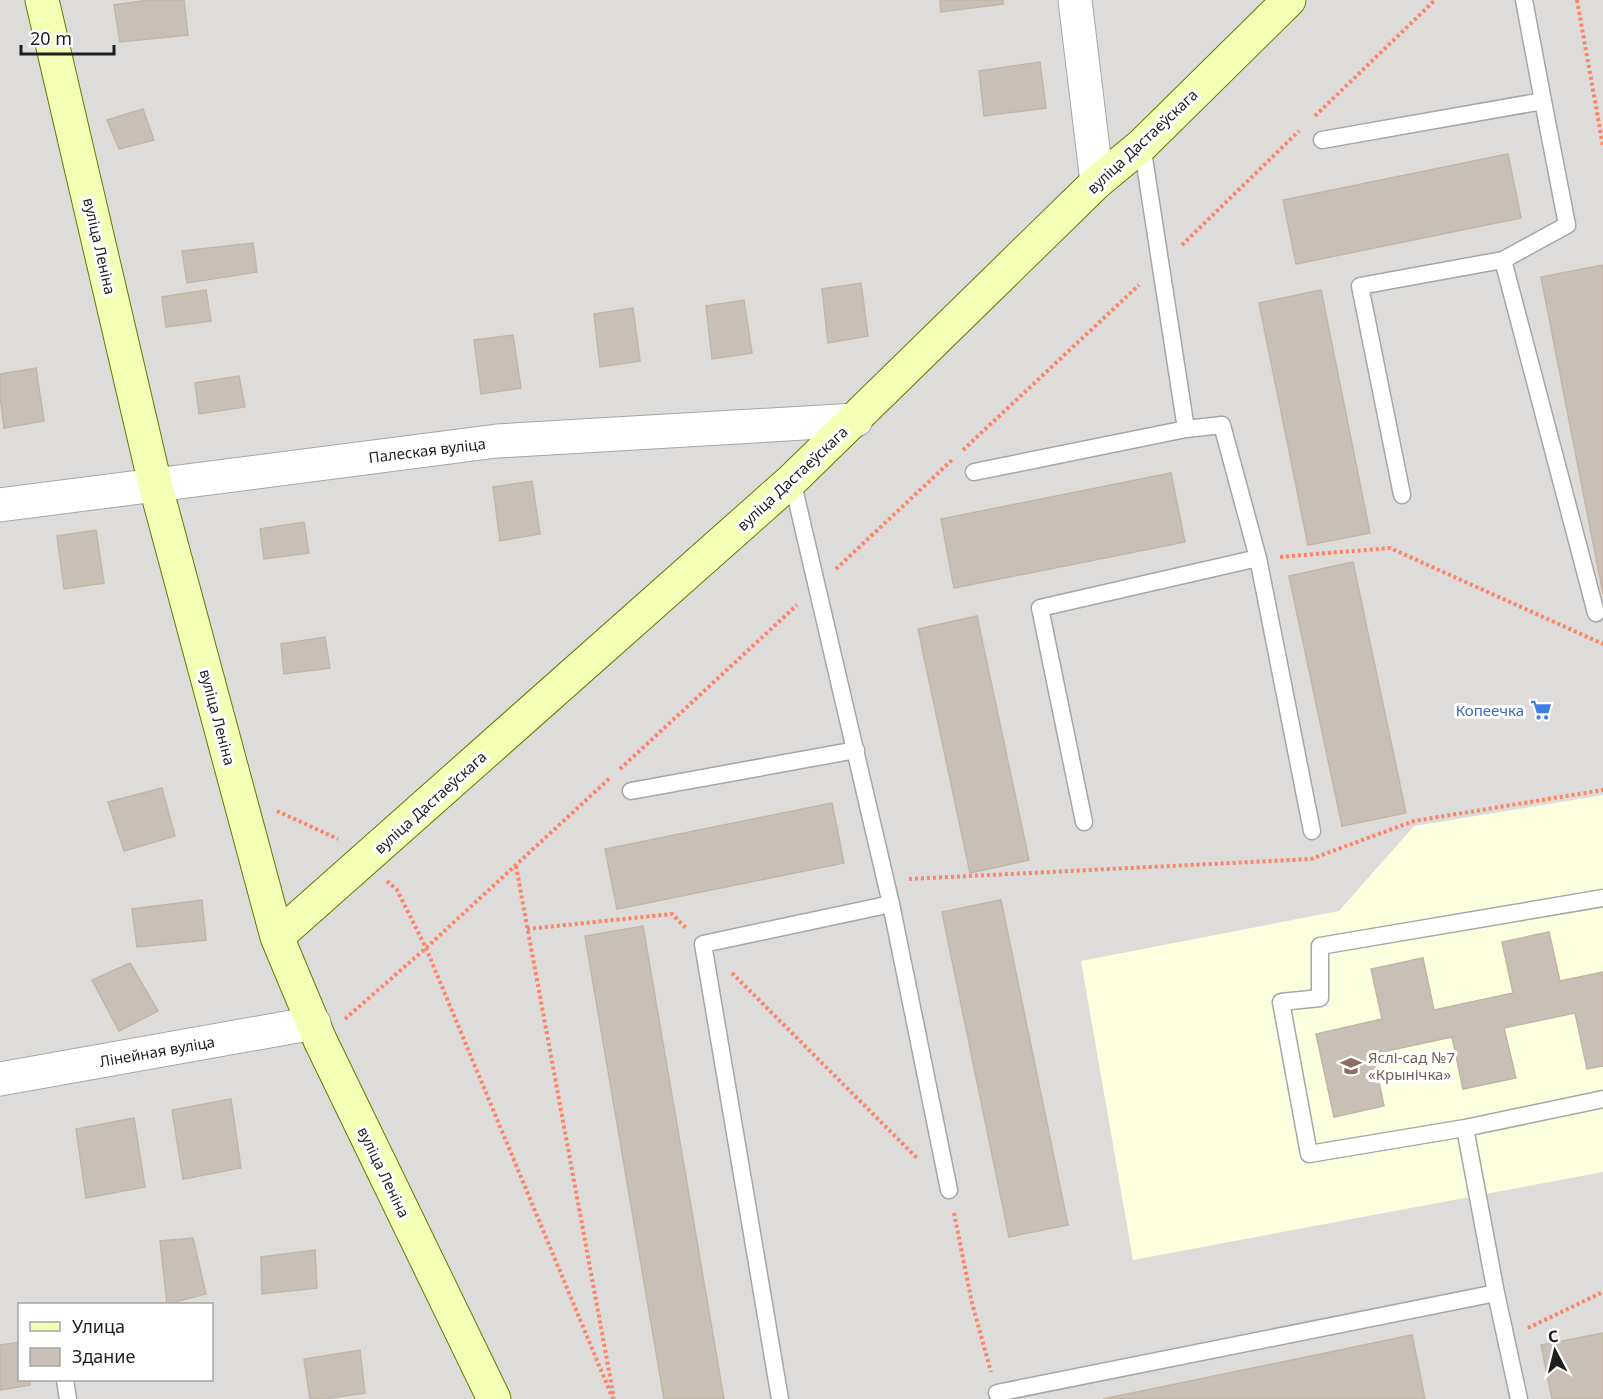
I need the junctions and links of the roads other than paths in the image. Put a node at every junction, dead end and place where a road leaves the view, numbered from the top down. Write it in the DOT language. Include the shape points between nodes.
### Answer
graph roads {
  1 [pos="42,0"];
  2 [pos="1075,0"];
  3 [pos="1290,0"];
  4 [pos="1524,0"];
  5 [pos="1542,101"];
  6 [pos="1322,140"];
  7 [pos="1142,145"];
  8 [pos="1097,182"];
  9 [pos="1503,260"];
  10 [pos="856,420"];
  11 [pos="1186,429"];
  12 [pos="974,472"];
  13 [pos="792,480"];
  14 [pos="155,484"];
  15 [pos="1402,495"];
  16 [pos="0,505"];
  17 [pos="1258,558"];
  18 [pos="1596,613"];
  19 [pos="856,750"];
  20 [pos="631,791"];
  21 [pos="1084,822"];
  22 [pos="1312,831"];
  23 [pos="1603,898"];
  24 [pos="891,904"];
  25 [pos="277,938"];
  26 [pos="317,1032"];
  27 [pos="0,1079"];
  28 [pos="1603,1099"];
  29 [pos="1465,1128"];
  30 [pos="949,1190"];
  31 [pos="1496,1293"];
  32 [pos="65,1381"];
  33 [pos="997,1393"];
  34 [pos="68,1399"];
  35 [pos="494,1399"];
  36 [pos="780,1399"];
  37 [pos="1520,1399"];
  1 -- 14 [label="street, вуліца Леніна"];
  2 -- 8 [label="street"];
  3 -- 7 [label="street, вуліца Дастаеўскага"];
  4 -- 5 [label="lane"];
  5 -- 6 [label="lane"];
  5 -- 9 [label="lane" via="1567,225"];
  7 -- 8 [label="street, вуліца Дастаеўскага"];
  7 -- 11 [label="lane"];
  8 -- 10 [label="street, вуліца Дастаеўскага"];
  9 -- 15 [label="lane" via="1360,286"];
  9 -- 18 [label="lane"];
  10 -- 13 [label="street, вуліца Дастаеўскага"];
  10 -- 14 [label="street, Палеская вуліца" via="497,441"];
  11 -- 12 [label="lane"];
  11 -- 17 [label="lane" via="1222,425"];
  13 -- 19 [label="lane"];
  13 -- 25 [label="street, вуліца Дастаеўскага"];
  14 -- 16 [label="street, Палеская вуліца"];
  14 -- 25 [label="street, вуліца Леніна"];
  17 -- 21 [label="lane" via="1040,608"];
  17 -- 22 [label="lane"];
  19 -- 20 [label="lane"];
  19 -- 24 [label="lane"];
  23 -- 29 [label="lane" via="1320,946 1320,998 1281,1002 1309,1154"];
  24 -- 30 [label="lane"];
  24 -- 36 [label="lane" via="703,944"];
  25 -- 26 [label="street, вуліца Леніна"];
  26 -- 27 [label="street, Лінейная вуліца"];
  26 -- 35 [label="street, вуліца Леніна"];
  28 -- 29 [label="lane"];
  29 -- 31 [label="lane"];
  31 -- 33 [label="lane"];
  31 -- 37 [label="lane"];
  32 -- 34 [label="lane"];
}
